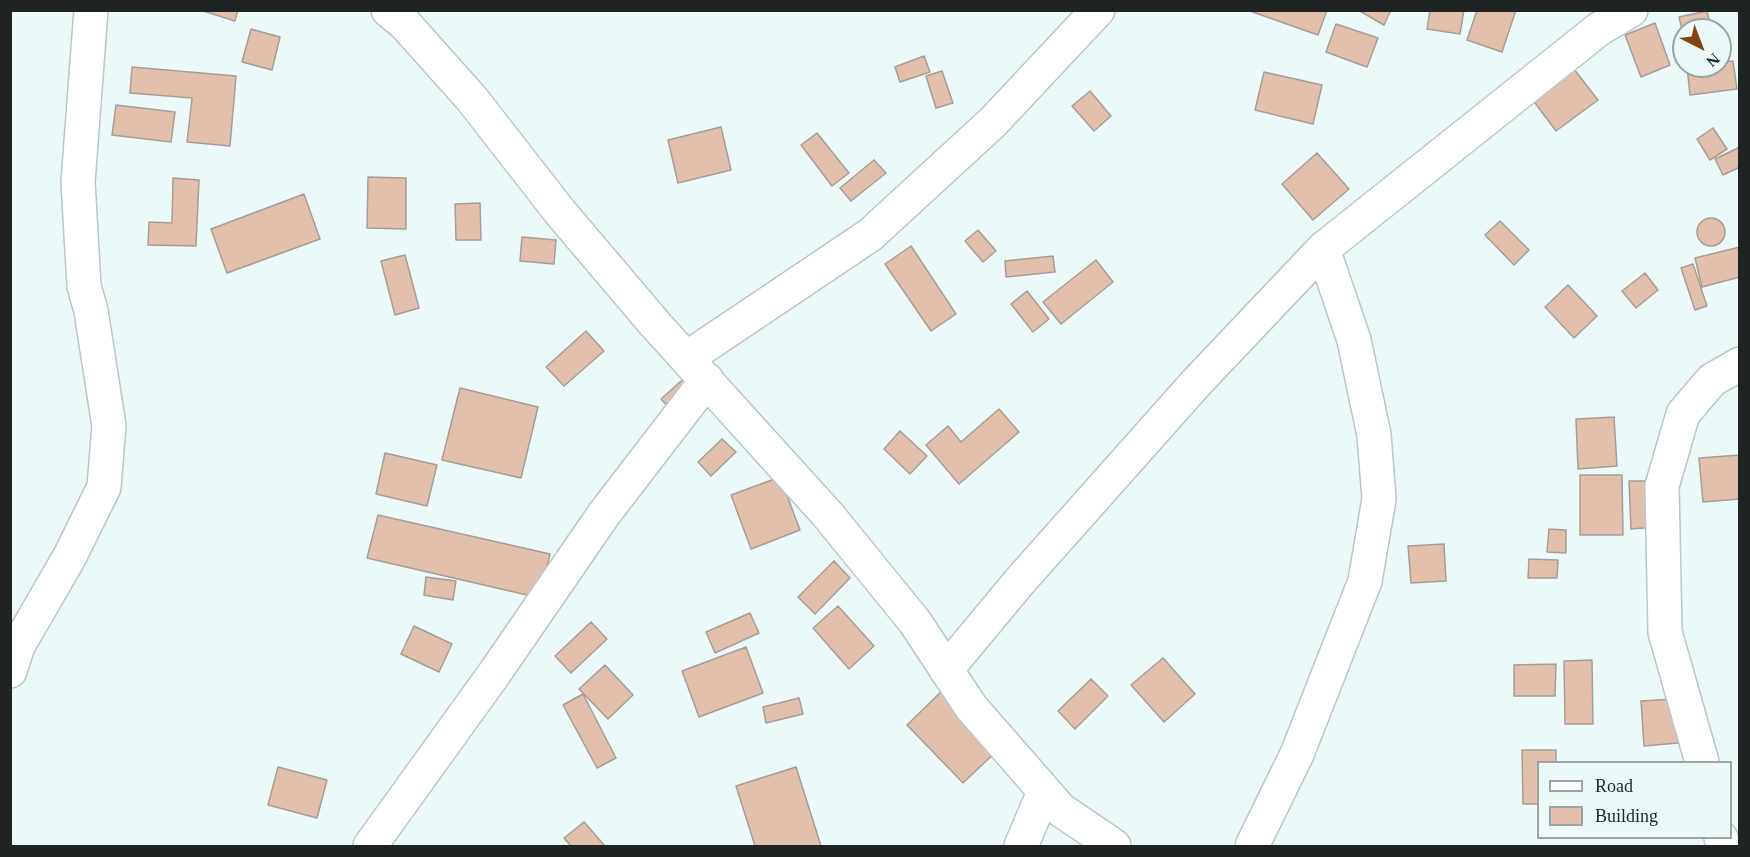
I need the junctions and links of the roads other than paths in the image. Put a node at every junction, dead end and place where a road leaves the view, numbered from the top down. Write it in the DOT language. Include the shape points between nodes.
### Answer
graph roads {
  1 [pos="91,10"];
  2 [pos="388,10"];
  3 [pos="1098,10"];
  4 [pos="1631,10"];
  5 [pos="1323,249"];
  6 [pos="1740,364"];
  7 [pos="697,369"];
  8 [pos="946,670"];
  9 [pos="10,671"];
  10 [pos="1702,761"];
  11 [pos="1044,792"];
  12 [pos="370,846"];
  13 [pos="1021,846"];
  14 [pos="1114,846"];
  15 [pos="1252,846"];
  1 -- 9 [label="street" via="78,182 84,286 109,426 104,487 18,646"];
  2 -- 7 [label="street" via="472,99 560,212"];
  3 -- 7 [label="street" via="993,122 870,235"];
  4 -- 5 [label="street" via="1599,29"];
  5 -- 8 [label="street" via="1196,383"];
  5 -- 15 [label="street" via="1354,340 1374,435 1379,499 1365,581 1297,754"];
  6 -- 10 [label="street" via="1712,380 1683,414 1662,486 1665,632"];
  7 -- 8 [label="street" via="828,515 915,622"];
  7 -- 12 [label="street" via="604,514"];
  8 -- 11 [label="street" via="970,707"];
  11 -- 13 [label="street"];
  11 -- 14 [label="street" via="1061,810"];
}
